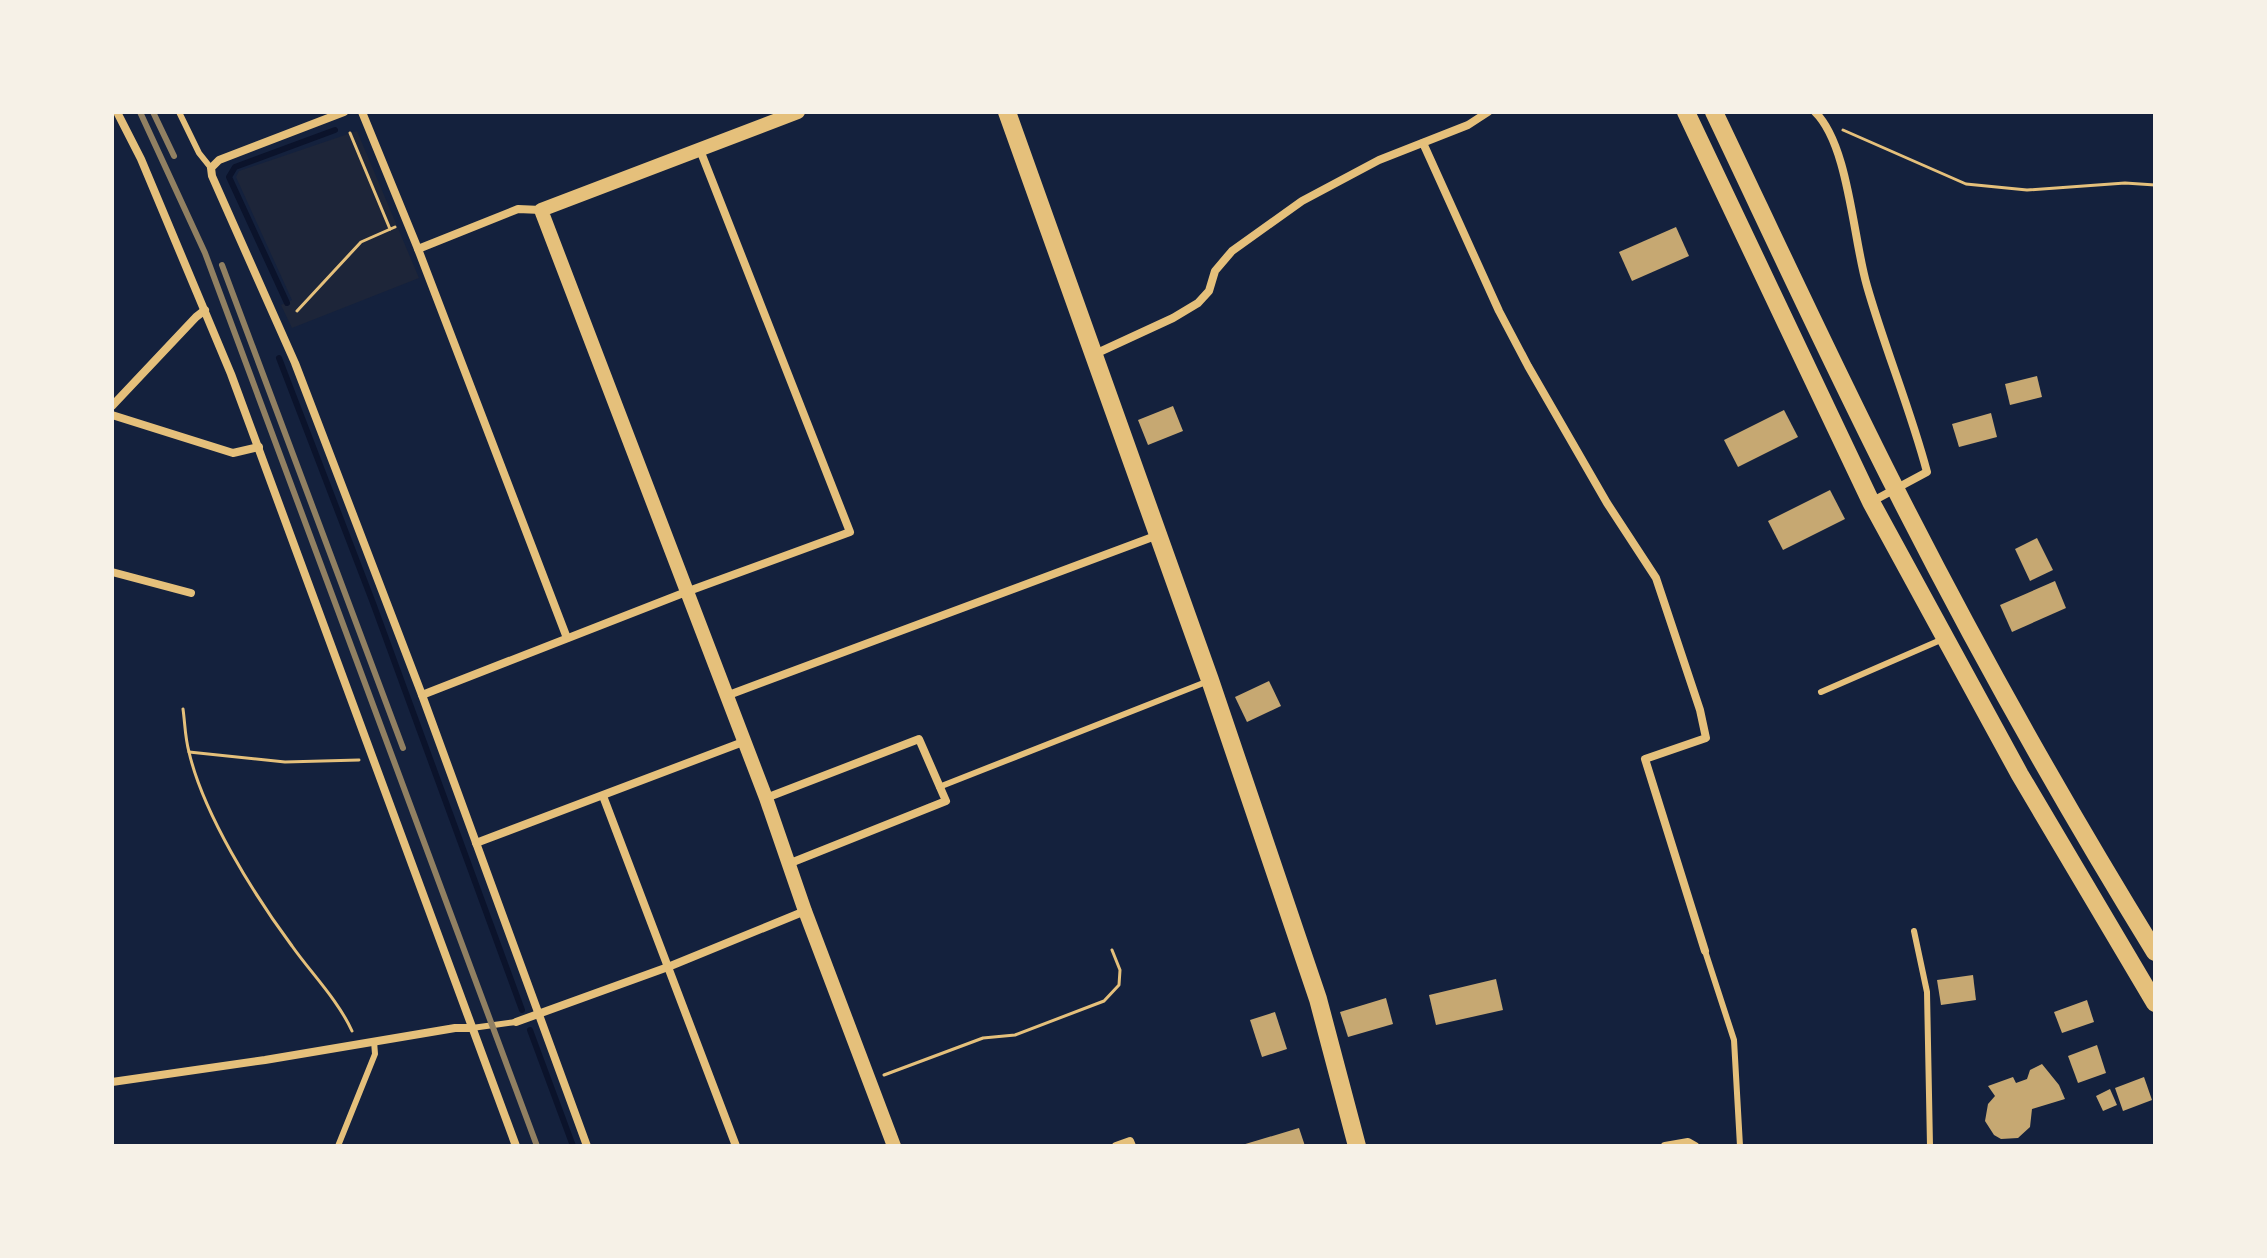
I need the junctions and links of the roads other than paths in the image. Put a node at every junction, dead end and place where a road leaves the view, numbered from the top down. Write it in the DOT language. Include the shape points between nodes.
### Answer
graph roads {
  1 [pos="117,112"];
  2 [pos="179,112"];
  3 [pos="344,112"];
  4 [pos="362,112"];
  5 [pos="798,112"];
  6 [pos="1007,112"];
  7 [pos="1488,112"];
  8 [pos="1686,112"];
  9 [pos="1714,112"];
  10 [pos="1815,112"];
  11 [pos="1423,143"];
  12 [pos="700,150"];
  13 [pos="211,168"];
  14 [pos="541,210"];
  15 [pos="418,249"];
  16 [pos="205,310"];
  17 [pos="1095,354"];
  18 [pos="112,406"];
  19 [pos="112,415"];
  20 [pos="259,447"];
  21 [pos="1895,489"];
  22 [pos="1871,502"];
  23 [pos="1158,535"];
  24 [pos="112,572"];
  25 [pos="686,592"];
  26 [pos="191,593"];
  27 [pos="567,638"];
  28 [pos="1943,639"];
  29 [pos="1210,680"];
  30 [pos="1821,692"];
  31 [pos="422,695"];
  32 [pos="725,697"];
  33 [pos="743,742"];
  34 [pos="939,787"];
  35 [pos="603,796"];
  36 [pos="766,798"];
  37 [pos="476,843"];
  38 [pos="788,864"];
  39 [pos="805,911"];
  40 [pos="1914,931"];
  41 [pos="1705,951"];
  42 [pos="2155,952"];
  43 [pos="668,967"];
  44 [pos="2155,1003"];
  45 [pos="538,1015"];
  46 [pos="516,1022"];
  47 [pos="472,1028"];
  48 [pos="374,1041"];
  49 [pos="112,1082"];
  50 [pos="338,1146"];
  51 [pos="516,1146"];
  52 [pos="587,1146"];
  53 [pos="736,1146"];
  54 [pos="894,1146"];
  55 [pos="1116,1146"];
  56 [pos="1132,1146"];
  57 [pos="1357,1146"];
  58 [pos="1665,1146"];
  59 [pos="1695,1146"];
  60 [pos="1740,1146"];
  61 [pos="1930,1146"];
  1 -- 16 [label="street"];
  2 -- 13 [label="lane"];
  3 -- 13 [label="street" via="219,160"];
  4 -- 15 [label="street"];
  5 -- 12 [label="street"];
  6 -- 17 [label="main road"];
  7 -- 11 [label="street"];
  8 -- 22 [label="main road"];
  9 -- 21 [label="main road"];
  10 -- 21 [label="street" via="1826,123 1844,173 1866,285 1927,472"];
  11 -- 17 [label="street" via="1302,201 1232,251 1198,303"];
  11 -- 41 [label="street" via="1528,366 1656,578 1706,738 1645,759"];
  12 -- 14 [label="street"];
  12 -- 25 [label="street" via="850,532"];
  13 -- 31 [label="street" via="295,363"];
  14 -- 15 [label="street" via="518,209"];
  14 -- 25 [label="street"];
  15 -- 27 [label="street"];
  16 -- 18 [label="street"];
  16 -- 20 [label="street"];
  17 -- 23 [label="main road"];
  19 -- 20 [label="street" via="233,453"];
  20 -- 47 [label="street"];
  21 -- 22 [label="street"];
  21 -- 42 [label="main road" via="2040,759"];
  22 -- 28 [label="main road"];
  23 -- 29 [label="main road"];
  23 -- 32 [label="street"];
  24 -- 26 [label="street"];
  25 -- 27 [label="street"];
  25 -- 32 [label="street"];
  27 -- 31 [label="street"];
  28 -- 30 [label="lane"];
  28 -- 44 [label="main road"];
  29 -- 34 [label="lane"];
  29 -- 57 [label="main road" via="1318,999"];
  31 -- 37 [label="street"];
  32 -- 33 [label="street"];
  33 -- 35 [label="street"];
  33 -- 36 [label="street"];
  34 -- 36 [label="street" via="919,739"];
  34 -- 38 [label="street" via="946,801"];
  35 -- 37 [label="street"];
  35 -- 43 [label="street"];
  36 -- 38 [label="street"];
  37 -- 45 [label="street"];
  38 -- 39 [label="street"];
  39 -- 43 [label="street"];
  39 -- 54 [label="street"];
  40 -- 61 [label="lane" via="1927,992"];
  41 -- 60 [label="lane" via="1734,1040"];
  43 -- 45 [label="street"];
  43 -- 53 [label="street"];
  45 -- 46 [label="street"];
  45 -- 52 [label="street"];
  46 -- 47 [label="lane"];
  47 -- 48 [label="street"];
  47 -- 51 [label="street"];
  48 -- 49 [label="street"];
  48 -- 50 [label="lane" via="375,1054"];
  55 -- 56 [label="street" via="1130,1141"];
  58 -- 59 [label="street"];
}
